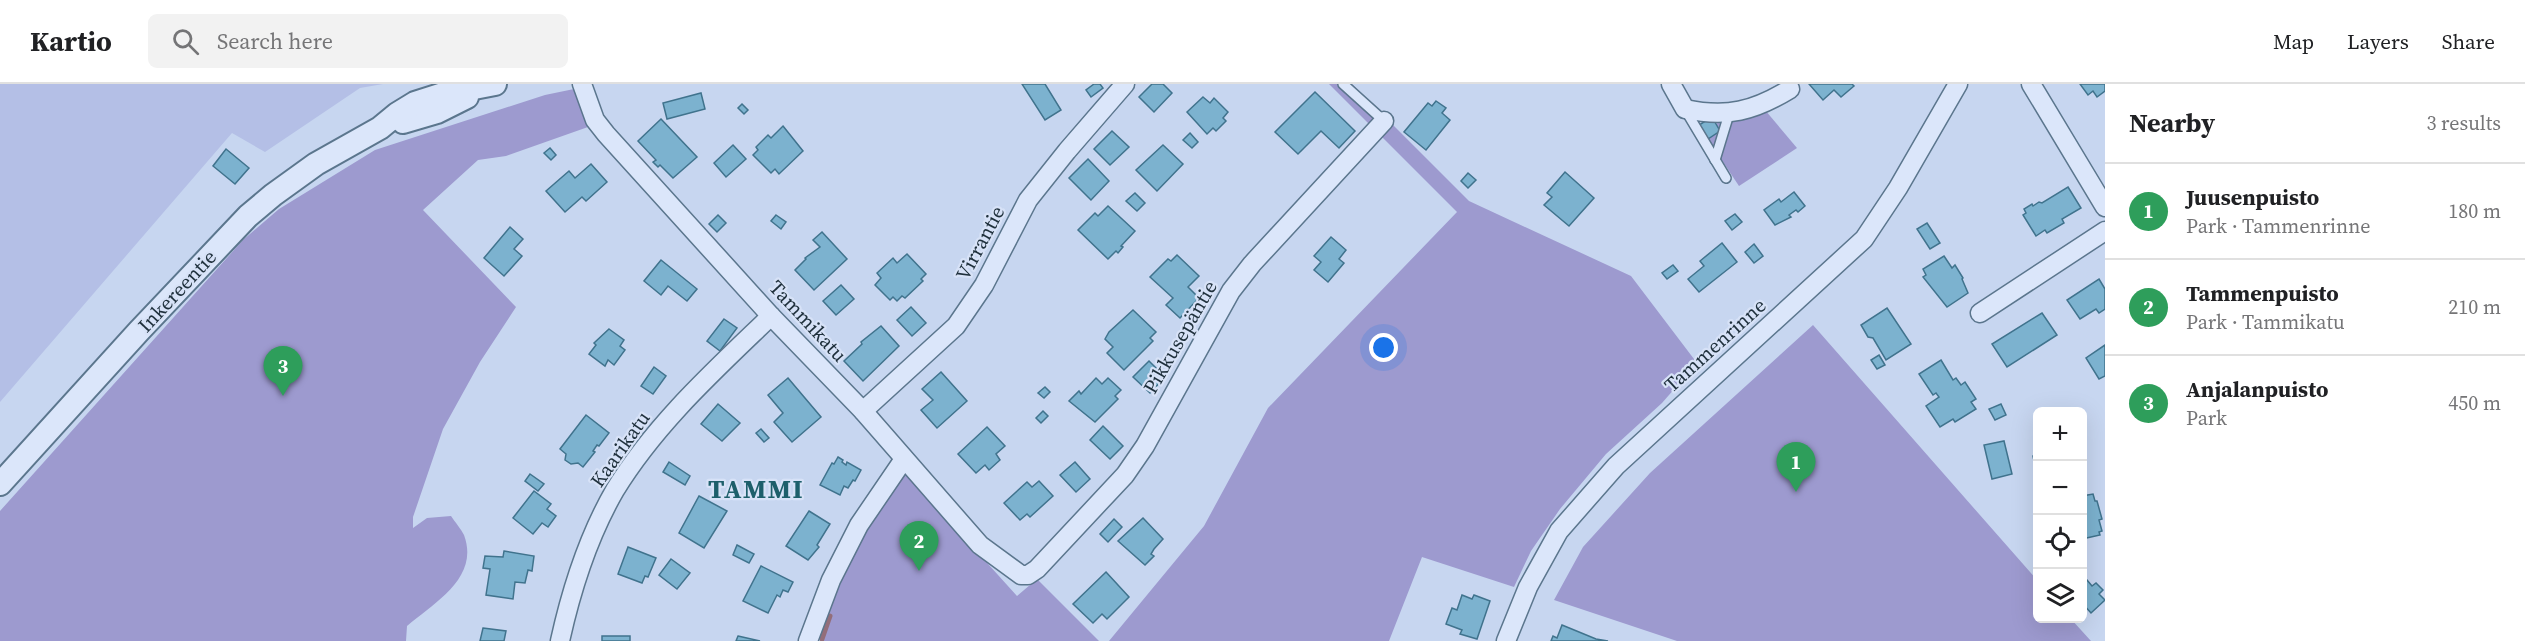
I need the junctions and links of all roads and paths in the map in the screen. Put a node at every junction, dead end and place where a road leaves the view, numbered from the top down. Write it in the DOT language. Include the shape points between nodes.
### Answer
graph roads {
  1 [pos="582,84"];
  2 [pos="1125,84"];
  3 [pos="1343,84"];
  4 [pos="1671,84"];
  5 [pos="1958,84"];
  6 [pos="2031,84"];
  7 [pos="491,85"];
  8 [pos="1790,89"];
  9 [pos="1685,109"];
  10 [pos="1729,114"];
  11 [pos="1384,121"];
  12 [pos="1715,160"];
  13 [pos="1726,178"];
  14 [pos="2105,207"];
  15 [pos="2105,231"];
  16 [pos="1980,313"];
  17 [pos="771,316"];
  18 [pos="863,411"];
  19 [pos="904,459"];
  20 [pos="0,484"];
  21 [pos="1021,575"];
  22 [pos="560,641"];
  23 [pos="808,641"];
  24 [pos="1506,641"];
  1 -- 17 [label="street, Tammikatu" via="595,120 606,134"];
  2 -- 18 [label="street, Virrantie" via="1028,200 984,285 956,326"];
  3 -- 11 [label="lane"];
  4 -- 9 [label="street"];
  5 -- 24 [label="street, Tammenrinne" via="1864,239 1616,466 1566,523 1544,556"];
  6 -- 14 [label="street"];
  7 -- 20 [label="street, Inkereentie" via="437,112 380,128 316,164 248,216"];
  8 -- 10 [label="street" via="1757,107"];
  9 -- 10 [label="street"];
  9 -- 12 [label="lane"];
  10 -- 12 [label="lane"];
  11 -- 21 [label="street, Pikkusepäntie" via="1252,264 1232,291 1125,475 1038,569"];
  12 -- 13 [label="lane"];
  15 -- 16 [label="street"];
  17 -- 18 [label="street, Tammikatu"];
  17 -- 22 [label="street, Kaarikatu" via="673,414 615,491 592,540"];
  18 -- 19 [label="street, Tammikatu"];
  19 -- 21 [label="street, Tammikatu" via="980,545"];
  19 -- 23 [label="street" via="859,525 831,580"];
}
